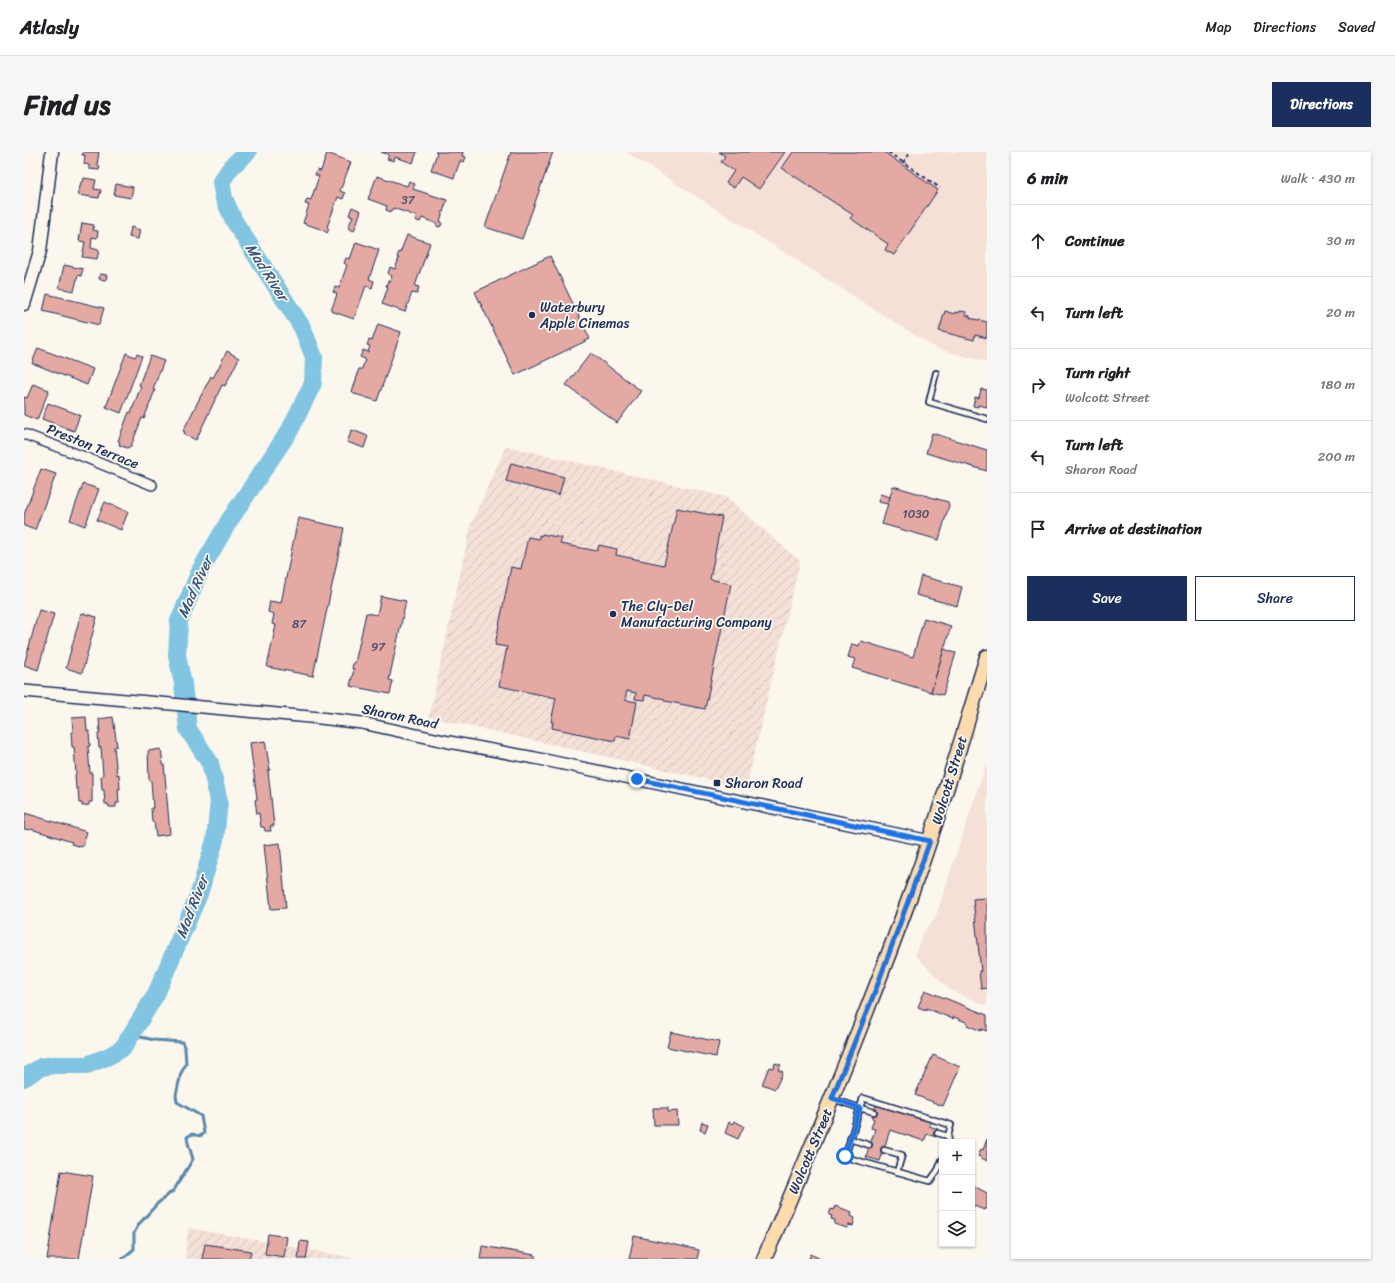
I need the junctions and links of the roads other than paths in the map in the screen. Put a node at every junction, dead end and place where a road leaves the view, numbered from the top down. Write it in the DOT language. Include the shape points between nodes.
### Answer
graph roads {
  1 [pos="52,152"];
  2 [pos="24,304"];
  3 [pos="936,373"];
  4 [pos="987,419"];
  5 [pos="24,434"];
  6 [pos="152,485"];
  7 [pos="987,657"];
  8 [pos="24,691"];
  9 [pos="930,841"];
  10 [pos="832,1098"];
  11 [pos="860,1108"];
  12 [pos="874,1112"];
  13 [pos="937,1133"];
  14 [pos="948,1136"];
  15 [pos="948,1139"];
  16 [pos="850,1140"];
  17 [pos="869,1145"];
  18 [pos="884,1150"];
  19 [pos="939,1168"];
  20 [pos="897,1172"];
  21 [pos="764,1259"];
  1 -- 2 [label="main road" via="40,251"];
  3 -- 4 [label="lane" via="929,402"];
  5 -- 6 [label="street, Preston Terrace"];
  7 -- 9 [label="main road, Wolcott Street"];
  8 -- 9 [label="street, Sharon Road" via="362,723"];
  9 -- 10 [label="main road, Wolcott Street" via="876,989"];
  10 -- 11 [label="lane"];
  10 -- 21 [label="main road, Wolcott Street"];
  11 -- 12 [label="lane"];
  11 -- 14 [label="lane" via="863,1098 951,1125"];
  11 -- 16 [label="lane"];
  13 -- 14 [label="lane"];
  14 -- 15 [label="lane"];
  16 -- 17 [label="lane"];
  16 -- 20 [label="lane" via="845,1156"];
  18 -- 20 [label="lane" via="902,1155"];
  19 -- 20 [label="lane" via="930,1181"];
}
